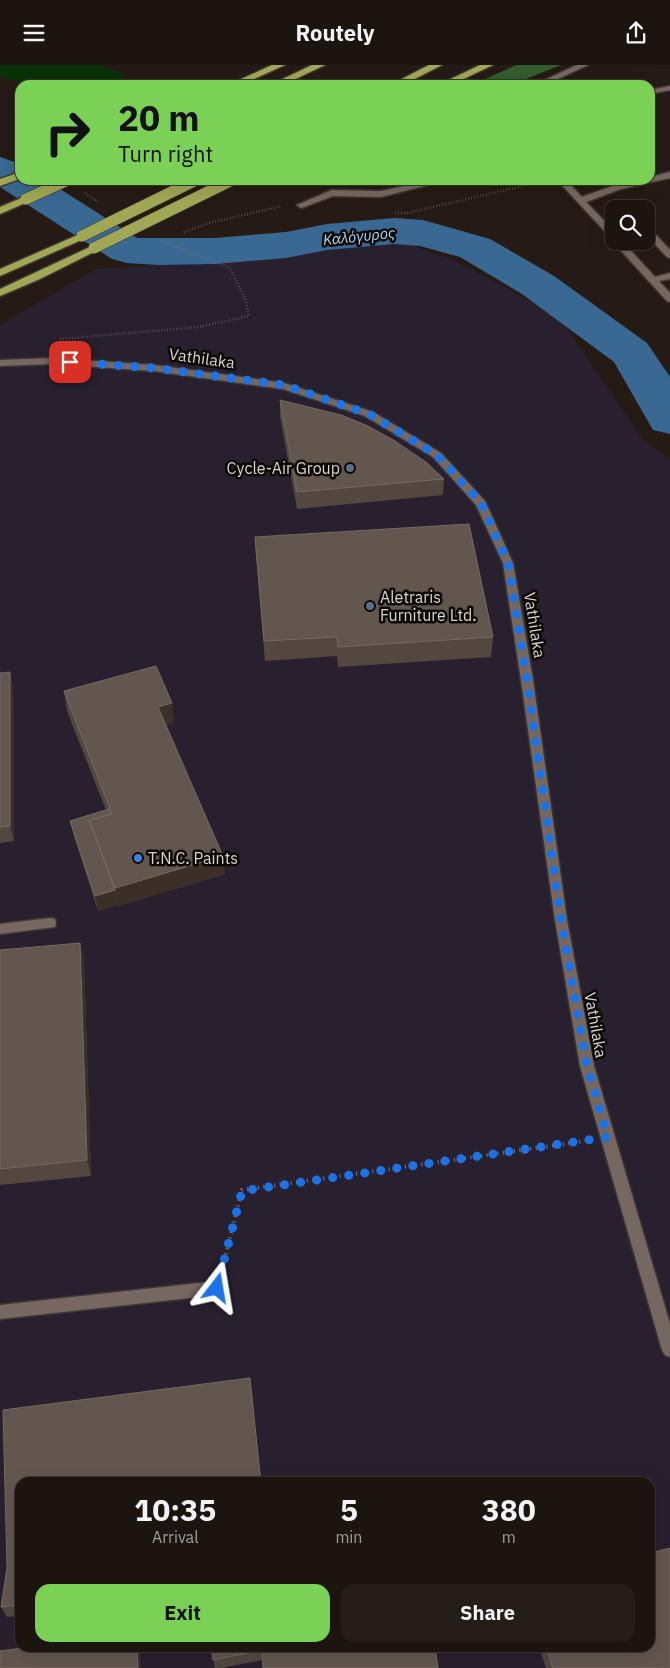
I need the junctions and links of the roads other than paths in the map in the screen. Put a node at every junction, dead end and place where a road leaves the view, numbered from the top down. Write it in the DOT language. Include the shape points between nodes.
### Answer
graph roads {
  1 [pos="280,65"];
  2 [pos="302,65"];
  3 [pos="320,65"];
  4 [pos="437,65"];
  5 [pos="488,65"];
  6 [pos="584,65"];
  7 [pos="245,80"];
  8 [pos="273,80"];
  9 [pos="286,80"];
  10 [pos="406,80"];
  11 [pos="454,80"];
  12 [pos="550,80"];
  13 [pos="670,88"];
  14 [pos="655,91"];
  15 [pos="670,175"];
  16 [pos="15,177"];
  17 [pos="655,178"];
  18 [pos="0,183"];
  19 [pos="57,185"];
  20 [pos="186,185"];
  21 [pos="222,185"];
  22 [pos="405,185"];
  23 [pos="566,185"];
  24 [pos="627,185"];
  25 [pos="618,187"];
  26 [pos="580,201"];
  27 [pos="300,205"];
  28 [pos="0,211"];
  29 [pos="605,227"];
  30 [pos="655,239"];
  31 [pos="625,250"];
  32 [pos="670,255"];
  33 [pos="0,273"];
  34 [pos="670,276"];
  35 [pos="652,280"];
  36 [pos="0,293"];
  37 [pos="670,299"];
  38 [pos="0,363"];
  39 [pos="50,923"];
  40 [pos="0,929"];
  41 [pos="217,1288"];
  42 [pos="0,1312"];
  43 [pos="670,1350"];
  1 -- 7 [label="highway"];
  2 -- 8 [label="highway"];
  3 -- 9 [label="highway"];
  4 -- 10 [label="highway"];
  5 -- 11 [label="highway"];
  6 -- 12 [label="street"];
  13 -- 14 [label="street"];
  15 -- 17 [label="street"];
  16 -- 18 [label="highway"];
  19 -- 28 [label="highway, bridge"];
  20 -- 33 [label="highway, bridge"];
  21 -- 36 [label="highway, bridge"];
  22 -- 27 [label="street" via="381,193 332,193"];
  23 -- 26 [label="street"];
  24 -- 25 [label="street"];
  25 -- 26 [label="street"];
  26 -- 29 [label="street"];
  30 -- 32 [label="street"];
  31 -- 35 [label="street"];
  34 -- 35 [label="street"];
  35 -- 37 [label="street"];
  38 -- 43 [label="street, Vathilaka" via="53,361 154,368 284,385 369,414 437,455 481,503 508,563 561,920 587,1066"];
  39 -- 40 [label="street"];
  41 -- 42 [label="street"];
}
